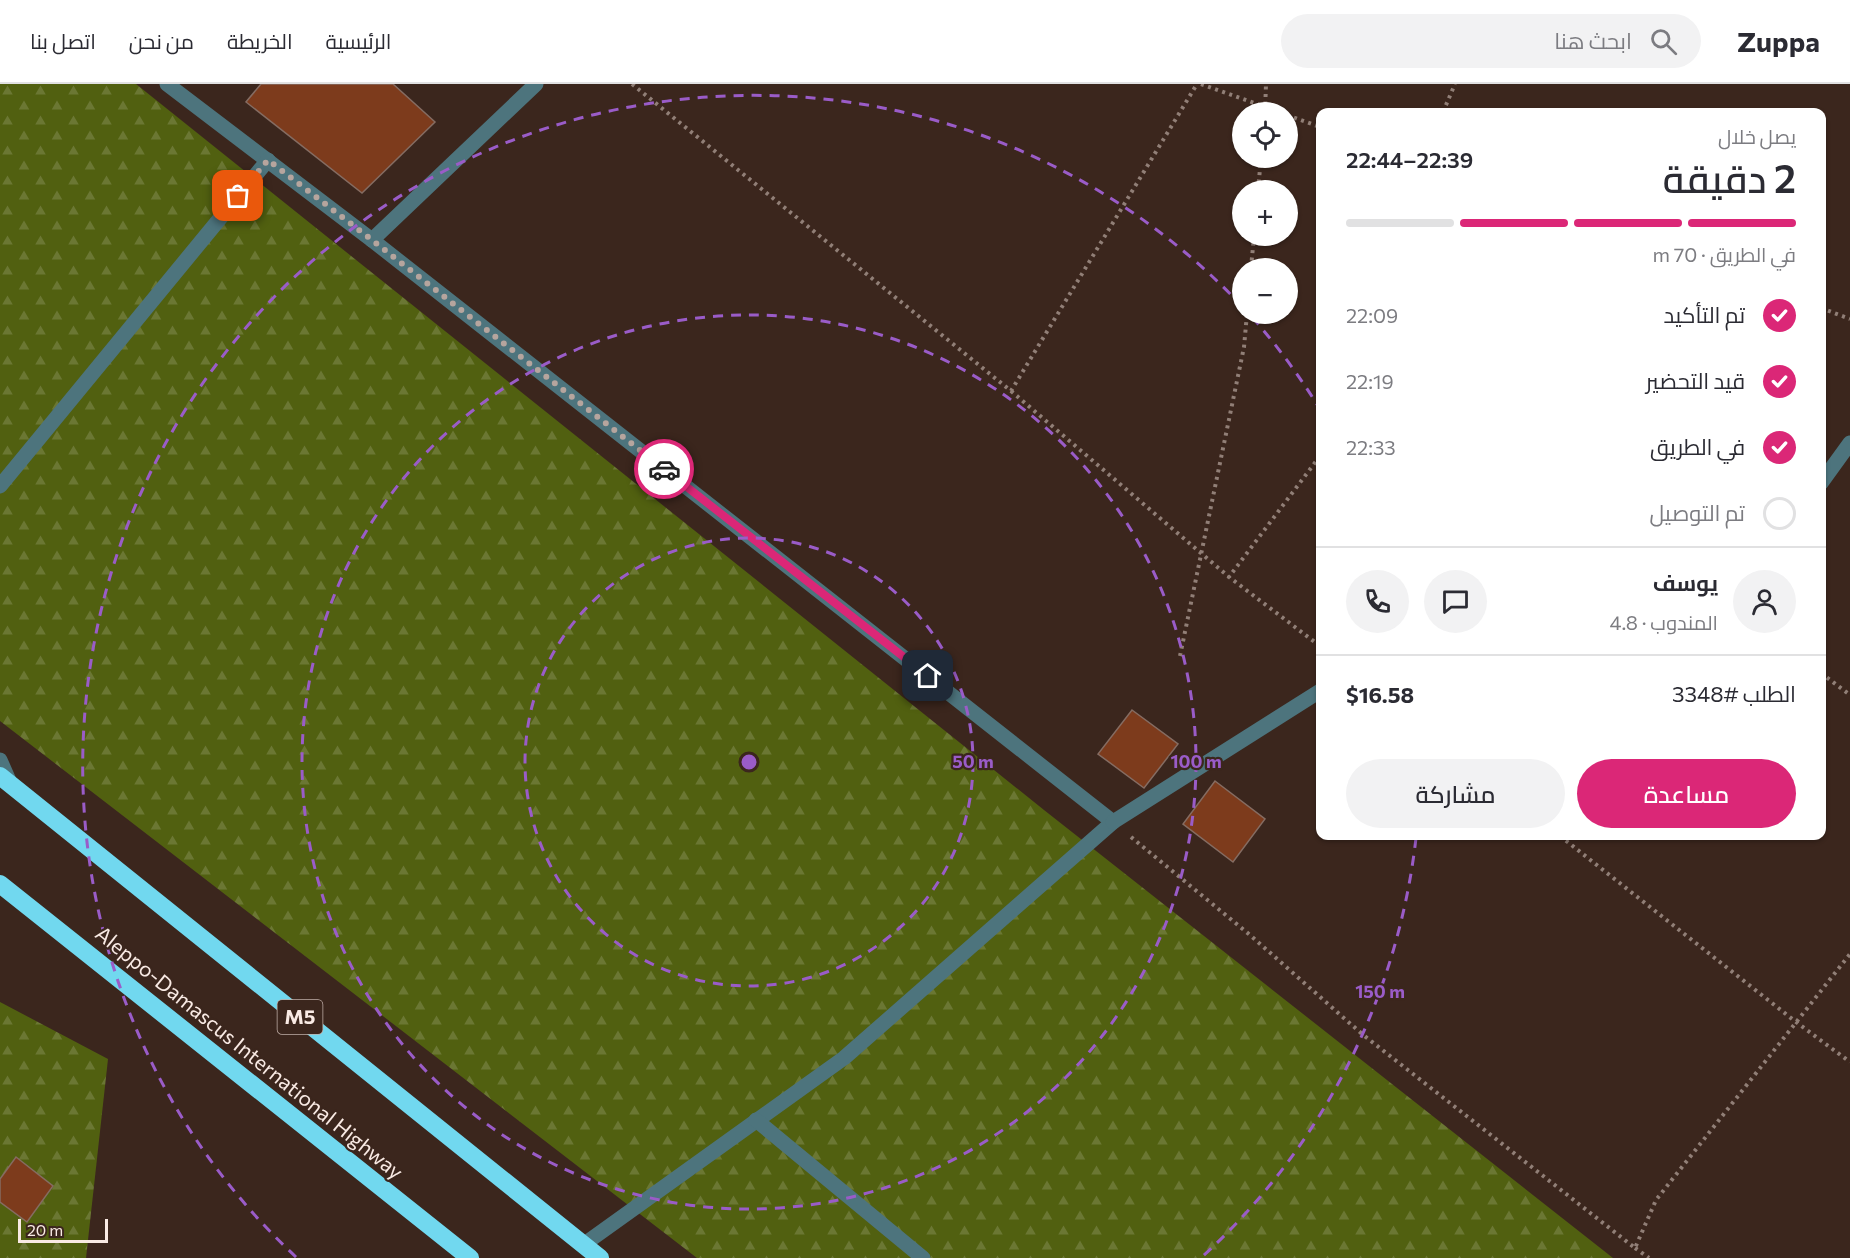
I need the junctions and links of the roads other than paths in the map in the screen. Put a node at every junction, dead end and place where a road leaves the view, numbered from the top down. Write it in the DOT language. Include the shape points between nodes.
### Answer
graph roads {
  1 [pos="167,84"];
  2 [pos="536,84"];
  3 [pos="268,160"];
  4 [pos="372,240"];
  5 [pos="1850,443"];
  6 [pos="1826,476"];
  7 [pos="0,486"];
  8 [pos="1316,694"];
  9 [pos="0,760"];
  10 [pos="5,780"];
  11 [pos="1113,822"];
  12 [pos="0,884"];
  13 [pos="756,1120"];
  14 [pos="583,1245"];
  15 [pos="470,1258"];
  16 [pos="600,1258"];
  17 [pos="923,1258"];
  1 -- 3 [label="street"];
  2 -- 4 [label="street"];
  3 -- 4 [label="street"];
  3 -- 7 [label="street"];
  4 -- 11 [label="street"];
  5 -- 6 [label="street"];
  8 -- 11 [label="street"];
  9 -- 10 [label="street"];
  10 -- 14 [label="highway, M5"];
  11 -- 13 [label="street" via="844,1058"];
  12 -- 15 [label="highway, Aleppo-Damascus International Highway"];
  13 -- 14 [label="street"];
  13 -- 17 [label="street"];
  14 -- 16 [label="highway, M5"];
}
